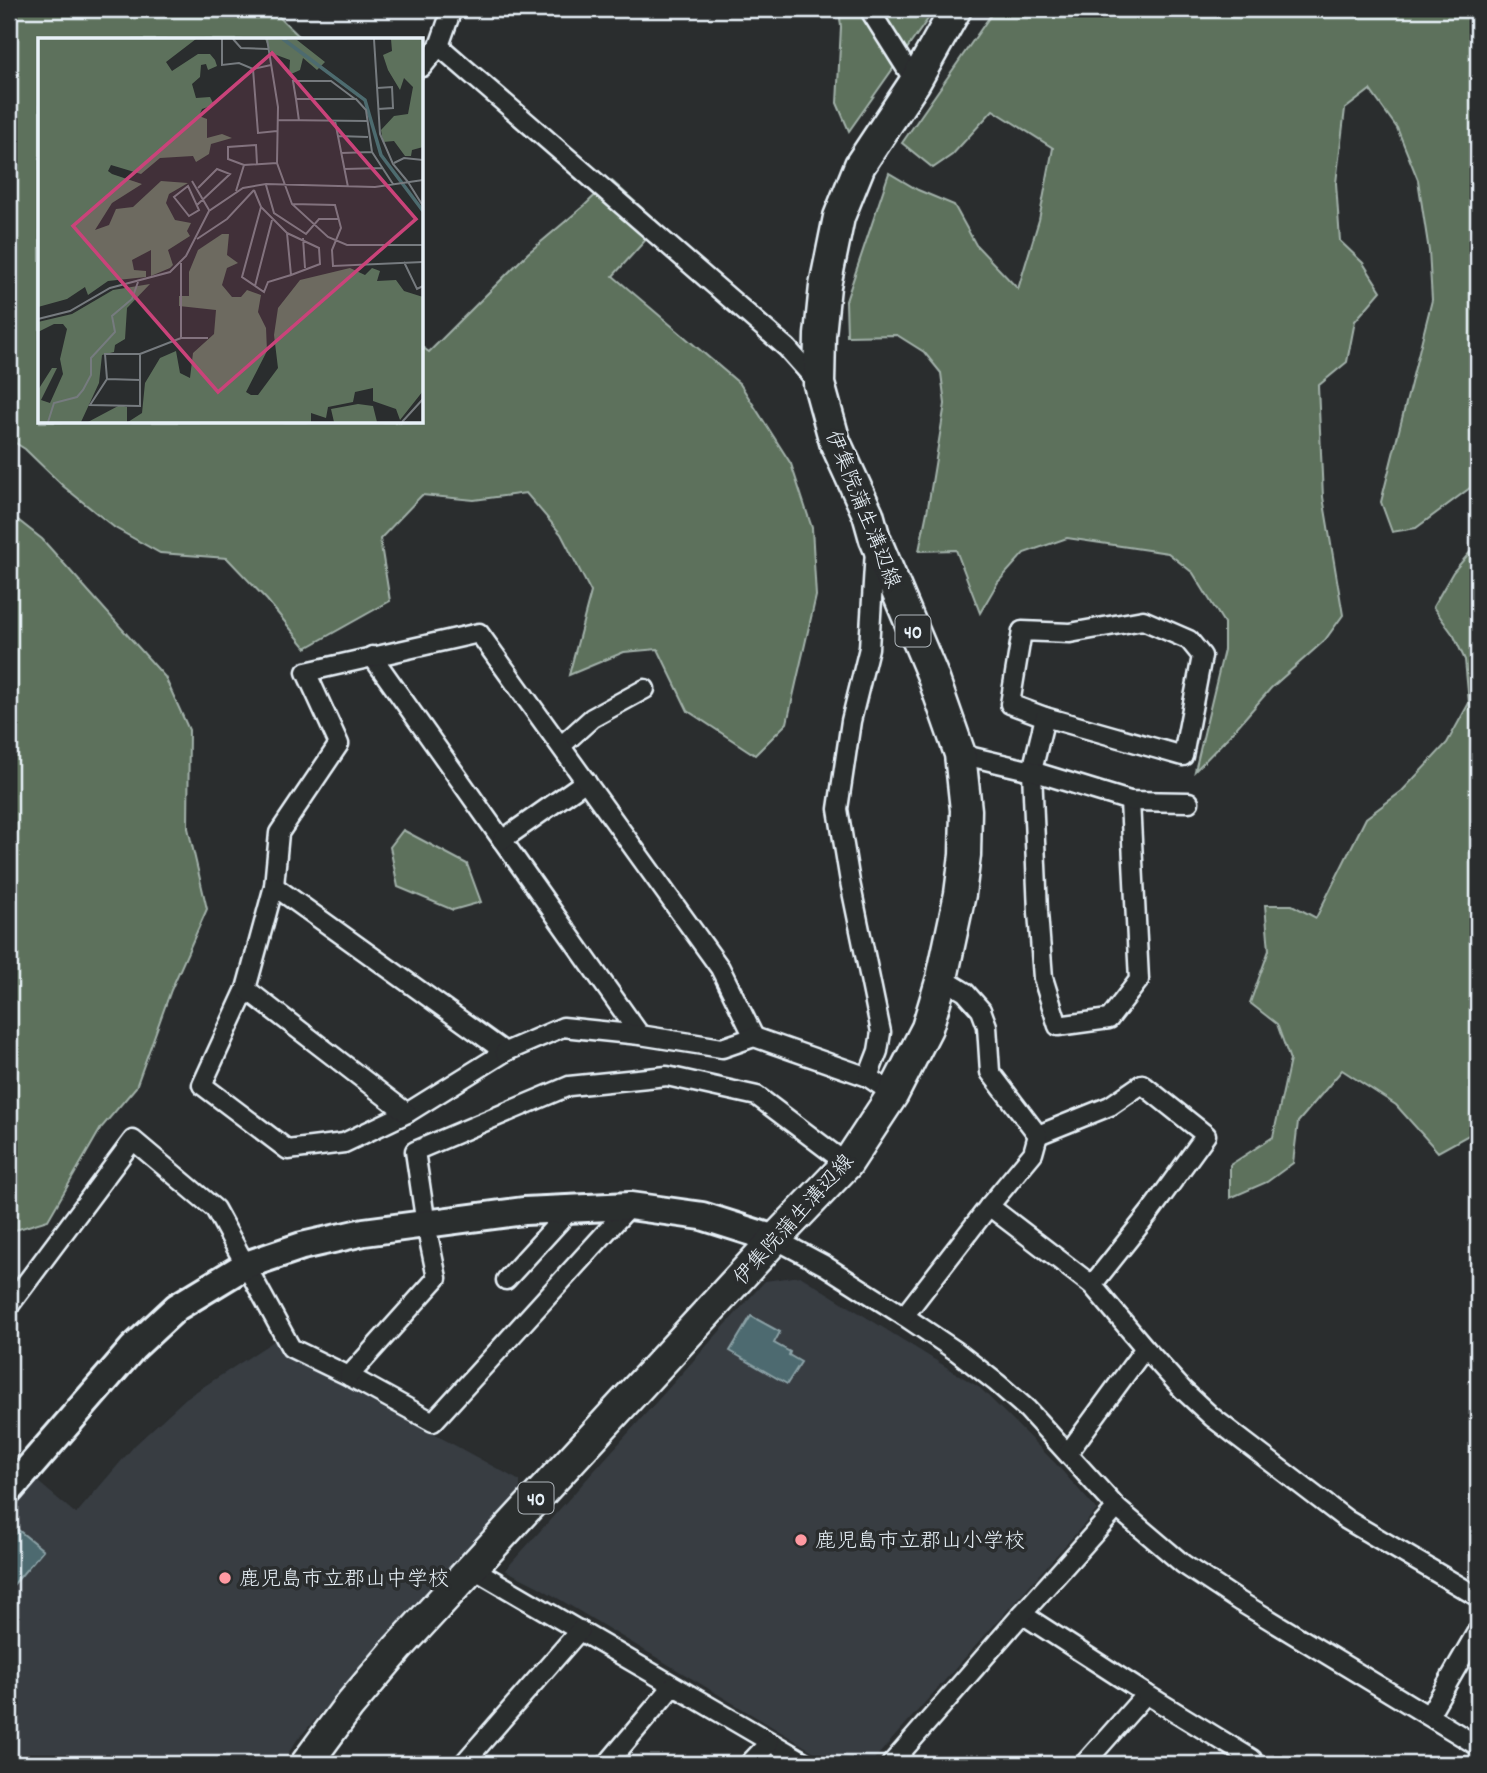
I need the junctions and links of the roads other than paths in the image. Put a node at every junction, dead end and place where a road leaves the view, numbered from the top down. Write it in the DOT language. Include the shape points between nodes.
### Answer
graph roads {
  1 [pos="452,9"];
  2 [pos="869,9"];
  3 [pos="956,9"];
  4 [pos="439,46"];
  5 [pos="424,65"];
  6 [pos="915,82"];
  7 [pos="819,384"];
  8 [pos="875,539"];
  9 [pos="372,656"];
  10 [pos="645,689"];
  11 [pos="1045,717"];
  12 [pos="561,746"];
  13 [pos="960,754"];
  14 [pos="1032,771"];
  15 [pos="586,781"];
  16 [pos="1130,801"];
  17 [pos="1189,802"];
  18 [pos="502,840"];
  19 [pos="274,886"];
  20 [pos="942,978"];
  21 [pos="246,989"];
  22 [pos="640,1035"];
  23 [pos="754,1037"];
  24 [pos="505,1052"];
  25 [pos="868,1077"];
  26 [pos="893,1094"];
  27 [pos="407,1113"];
  28 [pos="1038,1135"];
  29 [pos="846,1164"];
  30 [pos="630,1206"];
  31 [pos="989,1206"];
  32 [pos="571,1209"];
  33 [pos="426,1225"];
  34 [pos="775,1239"];
  35 [pos="246,1265"];
  36 [pos="506,1280"];
  37 [pos="1092,1286"];
  38 [pos="9,1306"];
  39 [pos="904,1316"];
  40 [pos="1145,1348"];
  41 [pos="349,1376"];
  42 [pos="1068,1453"];
  43 [pos="12,1481"];
  44 [pos="1117,1508"];
  45 [pos="472,1568"];
  46 [pos="1478,1597"];
  47 [pos="1022,1615"];
  48 [pos="580,1630"];
  49 [pos="1478,1630"];
  50 [pos="673,1686"];
  51 [pos="1146,1694"];
  52 [pos="1429,1715"];
  53 [pos="769,1743"];
  54 [pos="1478,1746"];
  55 [pos="306,1764"];
  56 [pos="463,1764"];
  57 [pos="607,1764"];
  58 [pos="749,1764"];
  59 [pos="807,1764"];
  60 [pos="891,1764"];
  61 [pos="1084,1764"];
  62 [pos="1247,1764"];
  1 -- 4 [label="street"];
  2 -- 6 [label="street"];
  3 -- 6 [label="main road, 伊集院蒲生溝辺線 / 40"];
  4 -- 5 [label="street"];
  4 -- 7 [label="street" via="787,348"];
  6 -- 7 [label="main road, 伊集院蒲生溝辺線 / 40" via="860,165 839,217 825,286"];
  7 -- 8 [label="main road, 伊集院蒲生溝辺線 / 40" via="835,442"];
  8 -- 13 [label="main road, 伊集院蒲生溝辺線 / 40"];
  8 -- 25 [label="street" via="869,648 851,721 838,809 881,1032"];
  9 -- 12 [label="street" via="479,633"];
  9 -- 18 [label="street"];
  9 -- 19 [label="street" via="306,672 339,744 279,833"];
  10 -- 12 [label="street" via="592,719"];
  11 -- 11 [label="street" via="1183,756 1202,656 1189,640 1143,620 1070,633 1022,631 1010,704"];
  11 -- 14 [label="street"];
  12 -- 15 [label="street"];
  13 -- 14 [label="street"];
  13 -- 20 [label="main road, 伊集院蒲生溝辺線 / 40" via="965,855"];
  14 -- 16 [label="street"];
  14 -- 16 [label="street" via="1043,978 1058,1026 1109,1019 1139,980"];
  15 -- 18 [label="street"];
  15 -- 23 [label="street" via="720,968"];
  16 -- 17 [label="street"];
  18 -- 22 [label="street"];
  19 -- 21 [label="street"];
  19 -- 24 [label="street"];
  20 -- 26 [label="main road, 伊集院蒲生溝辺線 / 40" via="927,1028"];
  20 -- 28 [label="street" via="965,992 981,1010 987,1026 990,1072"];
  21 -- 27 [label="street"];
  21 -- 27 [label="street" via="202,1085 288,1150 344,1143"];
  22 -- 23 [label="street" via="722,1048"];
  22 -- 24 [label="street" via="563,1027"];
  23 -- 25 [label="street"];
  24 -- 27 [label="street"];
  25 -- 26 [label="street"];
  26 -- 29 [label="main road, 伊集院蒲生溝辺線 / 40"];
  28 -- 31 [label="street" via="1033,1153"];
  28 -- 37 [label="street" via="1110,1106 1142,1084 1206,1135"];
  29 -- 33 [label="street" via="757,1096 667,1076 569,1086 415,1151"];
  29 -- 34 [label="main road, 伊集院蒲生溝辺線 / 40"];
  30 -- 32 [label="street"];
  30 -- 34 [label="street" via="702,1216"];
  30 -- 41 [label="street" via="433,1422"];
  31 -- 37 [label="street"];
  31 -- 39 [label="street"];
  32 -- 33 [label="street"];
  32 -- 36 [label="street"];
  33 -- 35 [label="street" via="364,1232"];
  33 -- 41 [label="street" via="437,1278"];
  34 -- 39 [label="street"];
  34 -- 45 [label="main road, 伊集院蒲生溝辺線 / 40"];
  35 -- 38 [label="street" via="215,1209 133,1140"];
  35 -- 41 [label="street" via="291,1348"];
  35 -- 43 [label="street" via="177,1307 132,1348"];
  37 -- 40 [label="street"];
  39 -- 42 [label="street" via="997,1383"];
  40 -- 42 [label="street"];
  40 -- 46 [label="street" via="1212,1417 1347,1520"];
  42 -- 44 [label="street"];
  44 -- 47 [label="street"];
  44 -- 52 [label="street" via="1183,1564"];
  45 -- 48 [label="street"];
  45 -- 55 [label="main road, 伊集院蒲生溝辺線 / 40" via="348,1707"];
  47 -- 51 [label="street"];
  47 -- 60 [label="street"];
  48 -- 50 [label="street"];
  48 -- 56 [label="street"];
  49 -- 52 [label="street"];
  50 -- 53 [label="street"];
  50 -- 57 [label="street"];
  51 -- 61 [label="street"];
  51 -- 62 [label="street" via="1252,1759"];
  52 -- 54 [label="street"];
  53 -- 58 [label="street"];
  53 -- 59 [label="street"];
}
